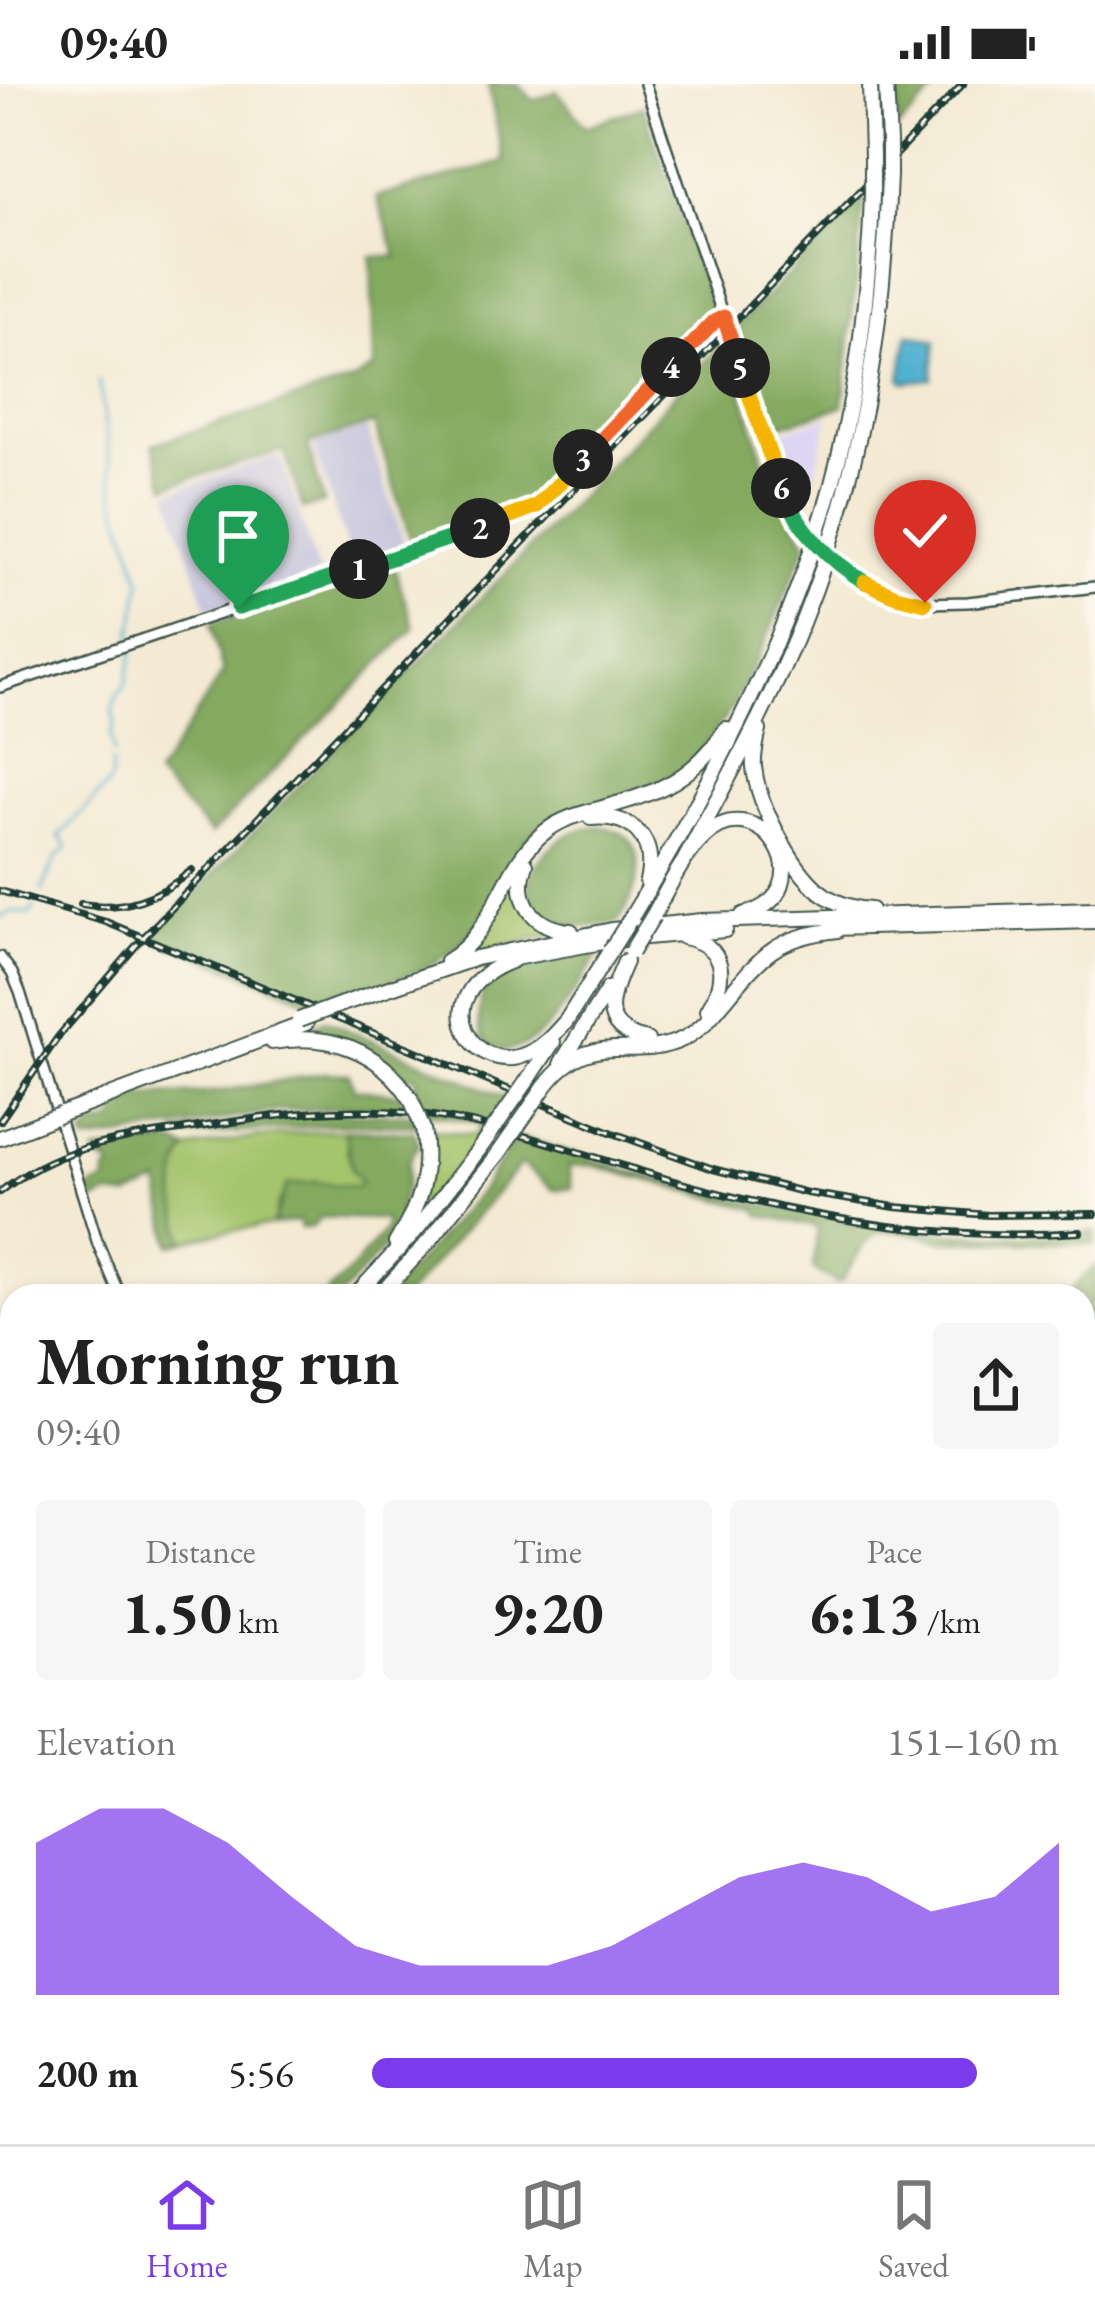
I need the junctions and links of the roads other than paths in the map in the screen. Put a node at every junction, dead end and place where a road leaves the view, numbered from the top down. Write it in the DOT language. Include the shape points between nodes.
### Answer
graph roads {
  1 [pos="645,84"];
  2 [pos="870,84"];
  3 [pos="886,84"];
  4 [pos="724,317"];
  5 [pos="1095,587"];
  6 [pos="762,668"];
  7 [pos="779,675"];
  8 [pos="0,687"];
  9 [pos="684,861"];
  10 [pos="1095,910"];
  11 [pos="929,914"];
  12 [pos="630,919"];
  13 [pos="702,921"];
  14 [pos="1095,921"];
  15 [pos="861,927"];
  16 [pos="612,930"];
  17 [pos="659,935"];
  18 [pos="523,956"];
  19 [pos="0,957"];
  20 [pos="628,957"];
  21 [pos="424,974"];
  22 [pos="346,1005"];
  23 [pos="567,1020"];
  24 [pos="302,1022"];
  25 [pos="226,1053"];
  26 [pos="546,1084"];
  27 [pos="58,1113"];
  28 [pos="0,1135"];
  29 [pos="115,1284"];
  30 [pos="364,1284"];
  31 [pos="366,1284"];
  32 [pos="390,1284"];
  1 -- 4 [label="street"];
  2 -- 6 [label="highway, bridge" via="866,296 850,405 820,526"];
  3 -- 7 [label="highway, bridge" via="879,325 857,450 814,593"];
  4 -- 5 [label="street, bridge" via="780,485 835,561 882,591 925,603"];
  4 -- 8 [label="street" via="531,510"];
  6 -- 12 [label="highway"];
  6 -- 21 [label="highway" via="700,763 656,792 546,831 473,941"];
  7 -- 9 [label="highway"];
  7 -- 11 [label="highway" via="754,768 798,867 842,904"];
  9 -- 13 [label="highway" via="709,832 736,823 764,832 782,855 783,880 769,904"];
  9 -- 20 [label="highway, bridge"];
  10 -- 11 [label="highway"];
  11 -- 13 [label="highway"];
  12 -- 16 [label="highway" via="650,870 638,832 603,817 556,832 523,872 529,911 557,930"];
  12 -- 23 [label="highway, bridge"];
  13 -- 16 [label="highway"];
  14 -- 15 [label="highway"];
  15 -- 17 [label="highway"];
  15 -- 26 [label="highway" via="778,945 682,1040 592,1051"];
  16 -- 21 [label="highway"];
  17 -- 18 [label="highway"];
  17 -- 20 [label="highway" via="699,941 718,960 716,995 694,1025 654,1040 622,1030 610,1004"];
  18 -- 22 [label="highway"];
  18 -- 23 [label="highway" via="486,972 469,990 463,1017 471,1038 488,1054 514,1058 540,1047"];
  19 -- 29 [label="street" via="20,992"];
  20 -- 26 [label="highway"];
  21 -- 22 [label="highway"];
  22 -- 24 [label="highway, bridge"];
  23 -- 31 [label="highway, bridge" via="480,1148"];
  24 -- 25 [label="highway"];
  24 -- 27 [label="highway"];
  25 -- 27 [label="highway"];
  25 -- 30 [label="highway, bridge" via="294,1039 334,1041 377,1061 411,1099 423,1129 419,1200"];
  26 -- 32 [label="highway, bridge"];
  27 -- 28 [label="highway"];
}
